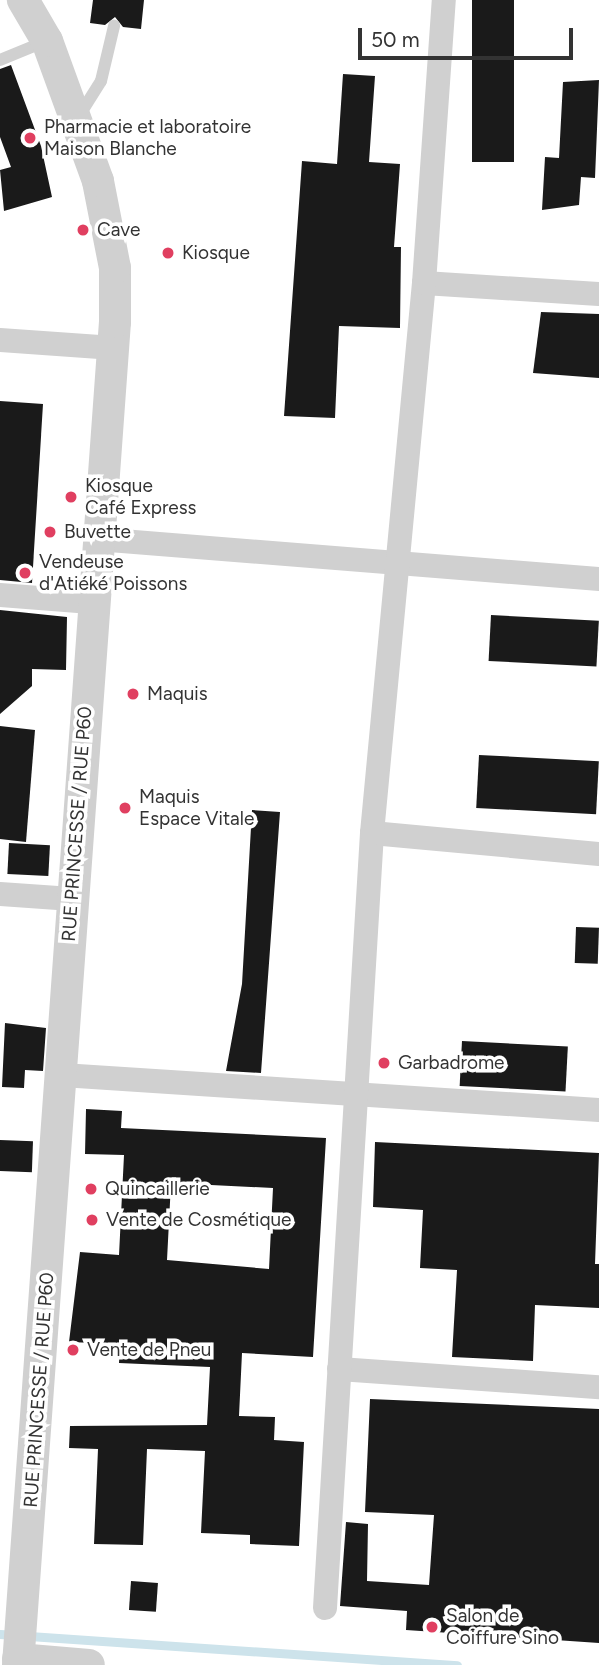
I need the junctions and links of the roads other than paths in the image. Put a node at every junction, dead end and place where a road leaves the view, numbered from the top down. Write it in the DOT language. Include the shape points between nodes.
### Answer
graph roads {
  1 [pos="23,0"];
  2 [pos="444,0"];
  3 [pos="114,26"];
  4 [pos="47,41"];
  5 [pos="0,60"];
  6 [pos="77,119"];
  7 [pos="424,283"];
  8 [pos="599,294"];
  9 [pos="0,340"];
  10 [pos="114,348"];
  11 [pos="97,540"];
  12 [pos="397,565"];
  13 [pos="599,579"];
  14 [pos="0,594"];
  15 [pos="91,602"];
  16 [pos="372,833"];
  17 [pos="599,854"];
  18 [pos="0,894"];
  19 [pos="72,899"];
  20 [pos="62,1075"];
  21 [pos="353,1093"];
  22 [pos="599,1110"];
  23 [pos="339,1369"];
  24 [pos="599,1387"];
  25 [pos="325,1608"];
  26 [pos="16,1649"];
  27 [pos="89,1665"];
  1 -- 4 [label="street, RUE PRINCESSE / RUE P60"];
  2 -- 7 [label="street"];
  3 -- 6 [label="lane" via="102,80"];
  4 -- 5 [label="lane"];
  4 -- 6 [label="street, RUE PRINCESSE / RUE P60"];
  6 -- 10 [label="street, RUE PRINCESSE / RUE P60" via="98,181 115,268"];
  7 -- 8 [label="street"];
  7 -- 12 [label="street"];
  9 -- 10 [label="street"];
  10 -- 11 [label="street, RUE PRINCESSE / RUE P60"];
  11 -- 12 [label="street"];
  11 -- 15 [label="street, RUE PRINCESSE / RUE P60"];
  12 -- 13 [label="street"];
  12 -- 16 [label="street"];
  14 -- 15 [label="street"];
  15 -- 19 [label="street, RUE PRINCESSE / RUE P60"];
  16 -- 17 [label="street"];
  16 -- 21 [label="street"];
  18 -- 19 [label="street"];
  19 -- 20 [label="street, RUE PRINCESSE / RUE P60"];
  20 -- 21 [label="street"];
  20 -- 26 [label="street, RUE PRINCESSE / RUE P60"];
  21 -- 22 [label="street"];
  21 -- 23 [label="street"];
  23 -- 24 [label="street"];
  23 -- 25 [label="street"];
  26 -- 27 [label="street"];
}
